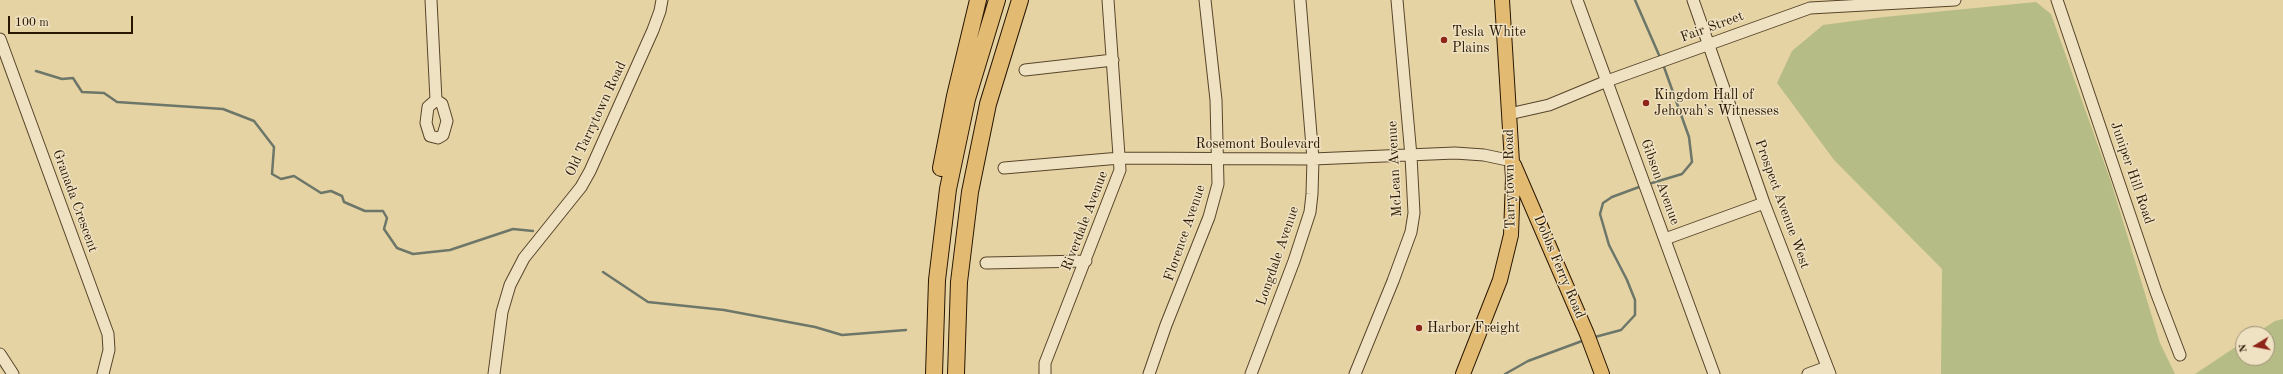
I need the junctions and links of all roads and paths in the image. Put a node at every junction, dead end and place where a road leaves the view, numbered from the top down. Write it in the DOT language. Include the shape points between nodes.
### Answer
graph roads {
  1 [pos="430,0"];
  2 [pos="662,0"];
  3 [pos="978,0"];
  4 [pos="997,0"];
  5 [pos="1020,0"];
  6 [pos="1108,0"];
  7 [pos="1206,0"];
  8 [pos="1300,0"];
  9 [pos="1398,0"];
  10 [pos="1502,0"];
  11 [pos="1577,0"];
  12 [pos="1693,0"];
  13 [pos="1955,0"];
  14 [pos="2057,0"];
  15 [pos="1809,4"];
  16 [pos="0,39"];
  17 [pos="1709,44"];
  18 [pos="1113,60"];
  19 [pos="1025,70"];
  20 [pos="1608,81"];
  21 [pos="436,100"];
  22 [pos="1509,114"];
  23 [pos="1411,156"];
  24 [pos="1120,158"];
  25 [pos="1313,159"];
  26 [pos="1219,160"];
  27 [pos="1512,161"];
  28 [pos="1004,168"];
  29 [pos="1764,203"];
  30 [pos="1665,240"];
  31 [pos="1086,261"];
  32 [pos="986,263"];
  33 [pos="0,354"];
  34 [pos="2180,355"];
  35 [pos="1828,370"];
  36 [pos="934,372"];
  37 [pos="13,374"];
  38 [pos="103,374"];
  39 [pos="494,374"];
  40 [pos="956,374"];
  41 [pos="1045,374"];
  42 [pos="1150,374"];
  43 [pos="1251,374"];
  44 [pos="1354,374"];
  45 [pos="1463,374"];
  46 [pos="1602,374"];
  47 [pos="1714,374"];
  48 [pos="1808,374"];
  1 -- 21 [label="street"];
  2 -- 39 [label="street, Old Tarrytown Road" via="653,30 590,171 581,187 524,258 510,285 502,312"];
  3 -- 36 [label="highway" via="950,119 934,217 930,280"];
  4 -- 36 [label="highway" via="967,99 948,189 937,280"];
  5 -- 40 [label="highway" via="990,97 970,192 959,282"];
  6 -- 18 [label="street, Riverdale Avenue"];
  7 -- 26 [label="street, Florence Avenue"];
  8 -- 25 [label="street, Longdale Avenue"];
  9 -- 23 [label="street, McLean Avenue"];
  10 -- 22 [label="main road, Tarrytown Road"];
  11 -- 20 [label="street, Gibson Avenue"];
  12 -- 17 [label="street, Prospect Avenue West"];
  13 -- 15 [label="street, Fair Street"];
  14 -- 34 [label="street, Juniper Hill Road" via="2156,292"];
  15 -- 17 [label="street, Fair Street"];
  16 -- 38 [label="street, Granada Crescent" via="108,334 109,350"];
  17 -- 20 [label="street, Fair Street"];
  17 -- 29 [label="street, Prospect Avenue West"];
  18 -- 19 [label="street"];
  18 -- 24 [label="street, Riverdale Avenue"];
  20 -- 22 [label="street, Fair Street" via="1549,105"];
  20 -- 30 [label="street, Gibson Avenue"];
  22 -- 27 [label="main road, Tarrytown Road"];
  23 -- 25 [label="street, Rosemont Boulevard"];
  23 -- 27 [label="street, Rosemont Boulevard" via="1454,153 1484,155"];
  23 -- 44 [label="street, McLean Avenue" via="1414,199 1411,232"];
  24 -- 26 [label="street, Rosemont Boulevard"];
  24 -- 28 [label="street, Rosemont Boulevard"];
  24 -- 31 [label="street, Riverdale Avenue" via="1117,182"];
  25 -- 26 [label="street, Rosemont Boulevard"];
  25 -- 43 [label="street, Longdale Avenue" via="1310,212"];
  26 -- 42 [label="street, Florence Avenue" via="1218,184 1209,217 1166,325"];
  27 -- 45 [label="main road, Tarrytown Road" via="1514,207 1509,251"];
  27 -- 46 [label="main road, Dobbs Ferry Road"];
  29 -- 30 [label="street"];
  29 -- 35 [label="street, Prospect Avenue West"];
  30 -- 47 [label="street, Gibson Avenue"];
  31 -- 32 [label="street"];
  31 -- 41 [label="street, Riverdale Avenue" via="1046,363"];
  33 -- 37 [label="street"];
  35 -- 48 [label="street"];
}
